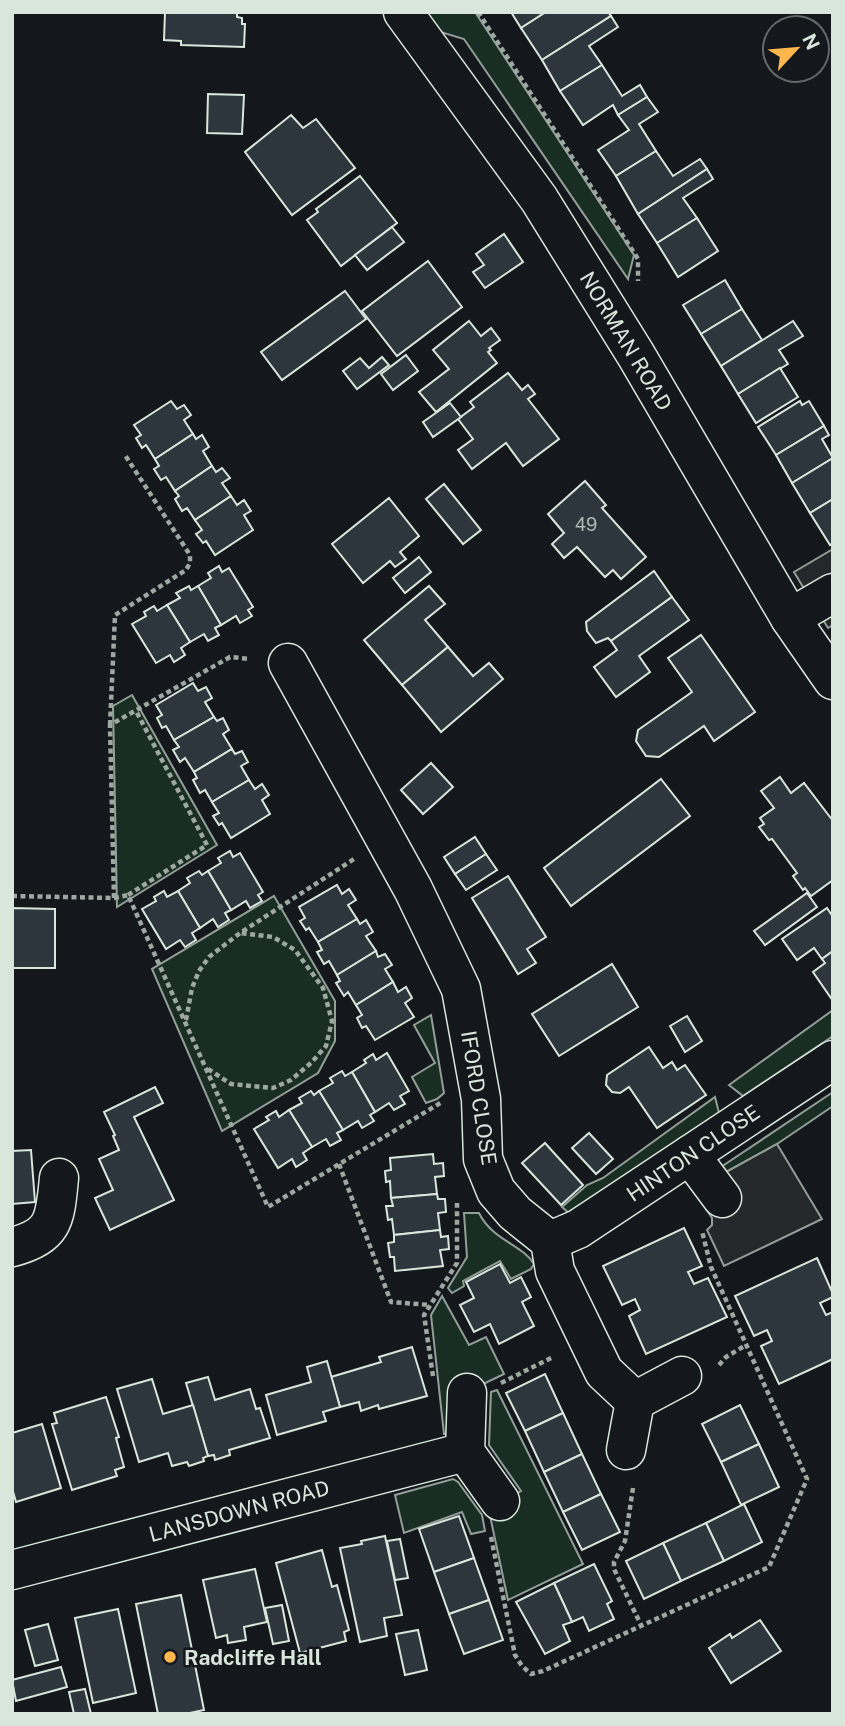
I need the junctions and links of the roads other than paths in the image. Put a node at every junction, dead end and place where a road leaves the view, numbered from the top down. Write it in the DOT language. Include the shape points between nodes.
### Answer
graph roads {
  1 [pos="403,12"];
  2 [pos="833,593"];
  3 [pos="790,618"];
  4 [pos="288,663"];
  5 [pos="833,680"];
  6 [pos="833,1060"];
  7 [pos="690,1155"];
  8 [pos="59,1178"];
  9 [pos="722,1198"];
  10 [pos="550,1241"];
  11 [pos="12,1247"];
  12 [pos="682,1376"];
  13 [pos="450,1386"];
  14 [pos="635,1401"];
  15 [pos="626,1450"];
  16 [pos="465,1452"];
  17 [pos="500,1501"];
  18 [pos="12,1570"];
  1 -- 3 [label="street, NORMAN ROAD" via="539,199"];
  2 -- 3 [label="street"];
  3 -- 5 [label="street, NORMAN ROAD"];
  4 -- 10 [label="street, IFORD CLOSE" via="413,889 461,989 481,1099 483,1159 496,1191"];
  6 -- 7 [label="street, HINTON CLOSE"];
  7 -- 9 [label="street"];
  7 -- 10 [label="street, HINTON CLOSE" via="578,1229"];
  8 -- 11 [label="street" via="55,1215 46,1233"];
  10 -- 14 [label="street" via="555,1271 604,1372"];
  12 -- 14 [label="street"];
  13 -- 16 [label="street"];
  14 -- 15 [label="street"];
  16 -- 17 [label="street"];
  16 -- 18 [label="street, LANSDOWN ROAD"];
}
